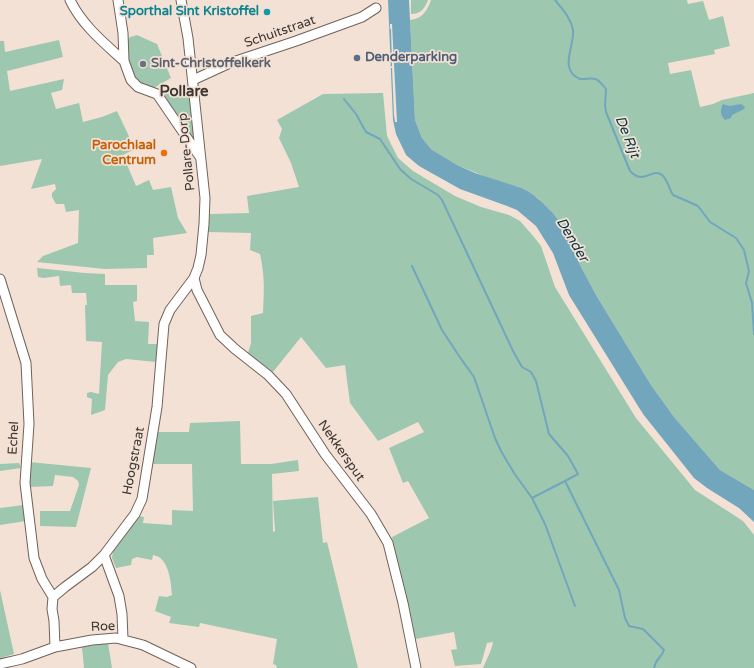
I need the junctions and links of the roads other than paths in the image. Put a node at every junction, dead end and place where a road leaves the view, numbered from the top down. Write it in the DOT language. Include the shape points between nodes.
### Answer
graph roads {
  1 [pos="70,0"];
  2 [pos="118,0"];
  3 [pos="180,0"];
  4 [pos="376,8"];
  5 [pos="124,61"];
  6 [pos="193,80"];
  7 [pos="201,159"];
  8 [pos="194,278"];
  9 [pos="0,279"];
  10 [pos="104,555"];
  11 [pos="53,597"];
  12 [pos="124,639"];
  13 [pos="55,647"];
  14 [pos="0,664"];
  15 [pos="191,668"];
  16 [pos="416,668"];
  1 -- 5 [label="street" via="77,14 92,31"];
  2 -- 5 [label="street"];
  3 -- 6 [label="street, Pollare-Dorp"];
  4 -- 6 [label="street, Schuitstraat" via="362,17 230,63"];
  5 -- 7 [label="street" via="131,80 138,87 157,94"];
  6 -- 7 [label="street, Pollare-Dorp"];
  7 -- 8 [label="street, Pollare-Dorp" via="205,198 204,224 201,255"];
  8 -- 10 [label="street, Hoogstraat" via="170,310 164,324 157,407 142,499 135,514"];
  8 -- 16 [label="street, Nekkersput" via="197,290 220,335 268,375 286,394 325,454 371,514 388,543"];
  9 -- 11 [label="street, Echel" via="26,362 29,424 25,483 34,558 42,579"];
  10 -- 11 [label="street, Hoogstraat"];
  10 -- 12 [label="street, Roe" via="119,596"];
  11 -- 13 [label="street"];
  12 -- 13 [label="street, Roe" via="108,638"];
  12 -- 15 [label="street" via="143,645"];
  13 -- 14 [label="street, Roe"];
}
